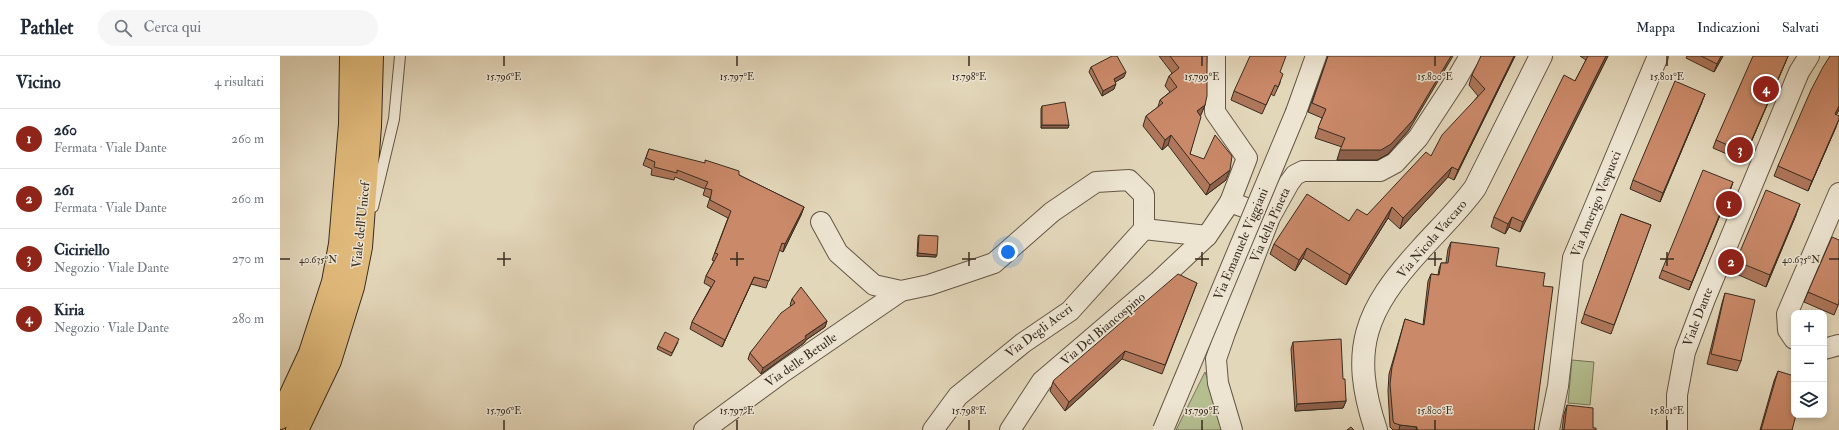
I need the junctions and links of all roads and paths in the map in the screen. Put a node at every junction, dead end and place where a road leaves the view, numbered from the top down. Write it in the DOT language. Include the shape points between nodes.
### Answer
graph roads {
  1 [pos="351,56"];
  2 [pos="372,56"];
  3 [pos="400,56"];
  4 [pos="1215,56"];
  5 [pos="1316,56"];
  6 [pos="1470,56"];
  7 [pos="1541,56"];
  8 [pos="1658,56"];
  9 [pos="1809,56"];
  10 [pos="1838,195"];
  11 [pos="1230,202"];
  12 [pos="1270,217"];
  13 [pos="820,222"];
  14 [pos="1144,229"];
  15 [pos="1207,236"];
  16 [pos="361,247"];
  17 [pos="900,291"];
  18 [pos="1791,334"];
  19 [pos="1839,345"];
  20 [pos="1827,349"];
  21 [pos="280,418"];
  22 [pos="297,430"];
  23 [pos="704,430"];
  24 [pos="933,430"];
  25 [pos="1010,430"];
  26 [pos="1163,430"];
  27 [pos="1232,430"];
  28 [pos="1376,430"];
  29 [pos="1549,430"];
  30 [pos="1677,430"];
  1 -- 21 [label="main road, Viale dell'Unicef" via="350,124 340,244 333,282 310,353"];
  2 -- 16 [label="main road, Viale dell'Unicef" via="370,126"];
  3 -- 16 [label="lane" via="394,119"];
  4 -- 11 [label="street, Via Del Biancospino" via="1215,112 1247,158"];
  5 -- 26 [label="street, Via Emanuele Viggiani, bridge" via="1296,112"];
  6 -- 12 [label="street, Via della Pineta" via="1418,138 1395,163 1380,171 1303,171 1292,179"];
  7 -- 28 [label="street, Via Nicola Vaccaro" via="1475,188 1419,250 1379,302 1370,319 1363,353 1364,381"];
  8 -- 29 [label="street, Via Amerigo Vespucci" via="1573,258 1558,386"];
  9 -- 30 [label="street, Viale Dante" via="1799,72 1684,352 1677,395"];
  10 -- 18 [label="street" via="1787,314 1788,330"];
  11 -- 12 [label="street"];
  11 -- 15 [label="street, Via Del Biancospino"];
  12 -- 27 [label="street, Via della Pineta" via="1216,359 1218,383"];
  13 -- 17 [label="street, Via delle Betulle" via="838,253 874,285"];
  14 -- 15 [label="street"];
  14 -- 17 [label="street, Via delle Betulle" via="1144,195 1129,180 1096,182 1052,212 994,263 929,285"];
  14 -- 24 [label="street, Via Degli Aceri" via="1070,311 1023,343 958,396"];
  15 -- 25 [label="street, Via Del Biancospino" via="1159,281 1042,381"];
  16 -- 22 [label="main road, Viale dell'Unicef" via="353,287 330,361"];
  17 -- 23 [label="street, Via delle Betulle"];
  19 -- 20 [label="street"];
}
